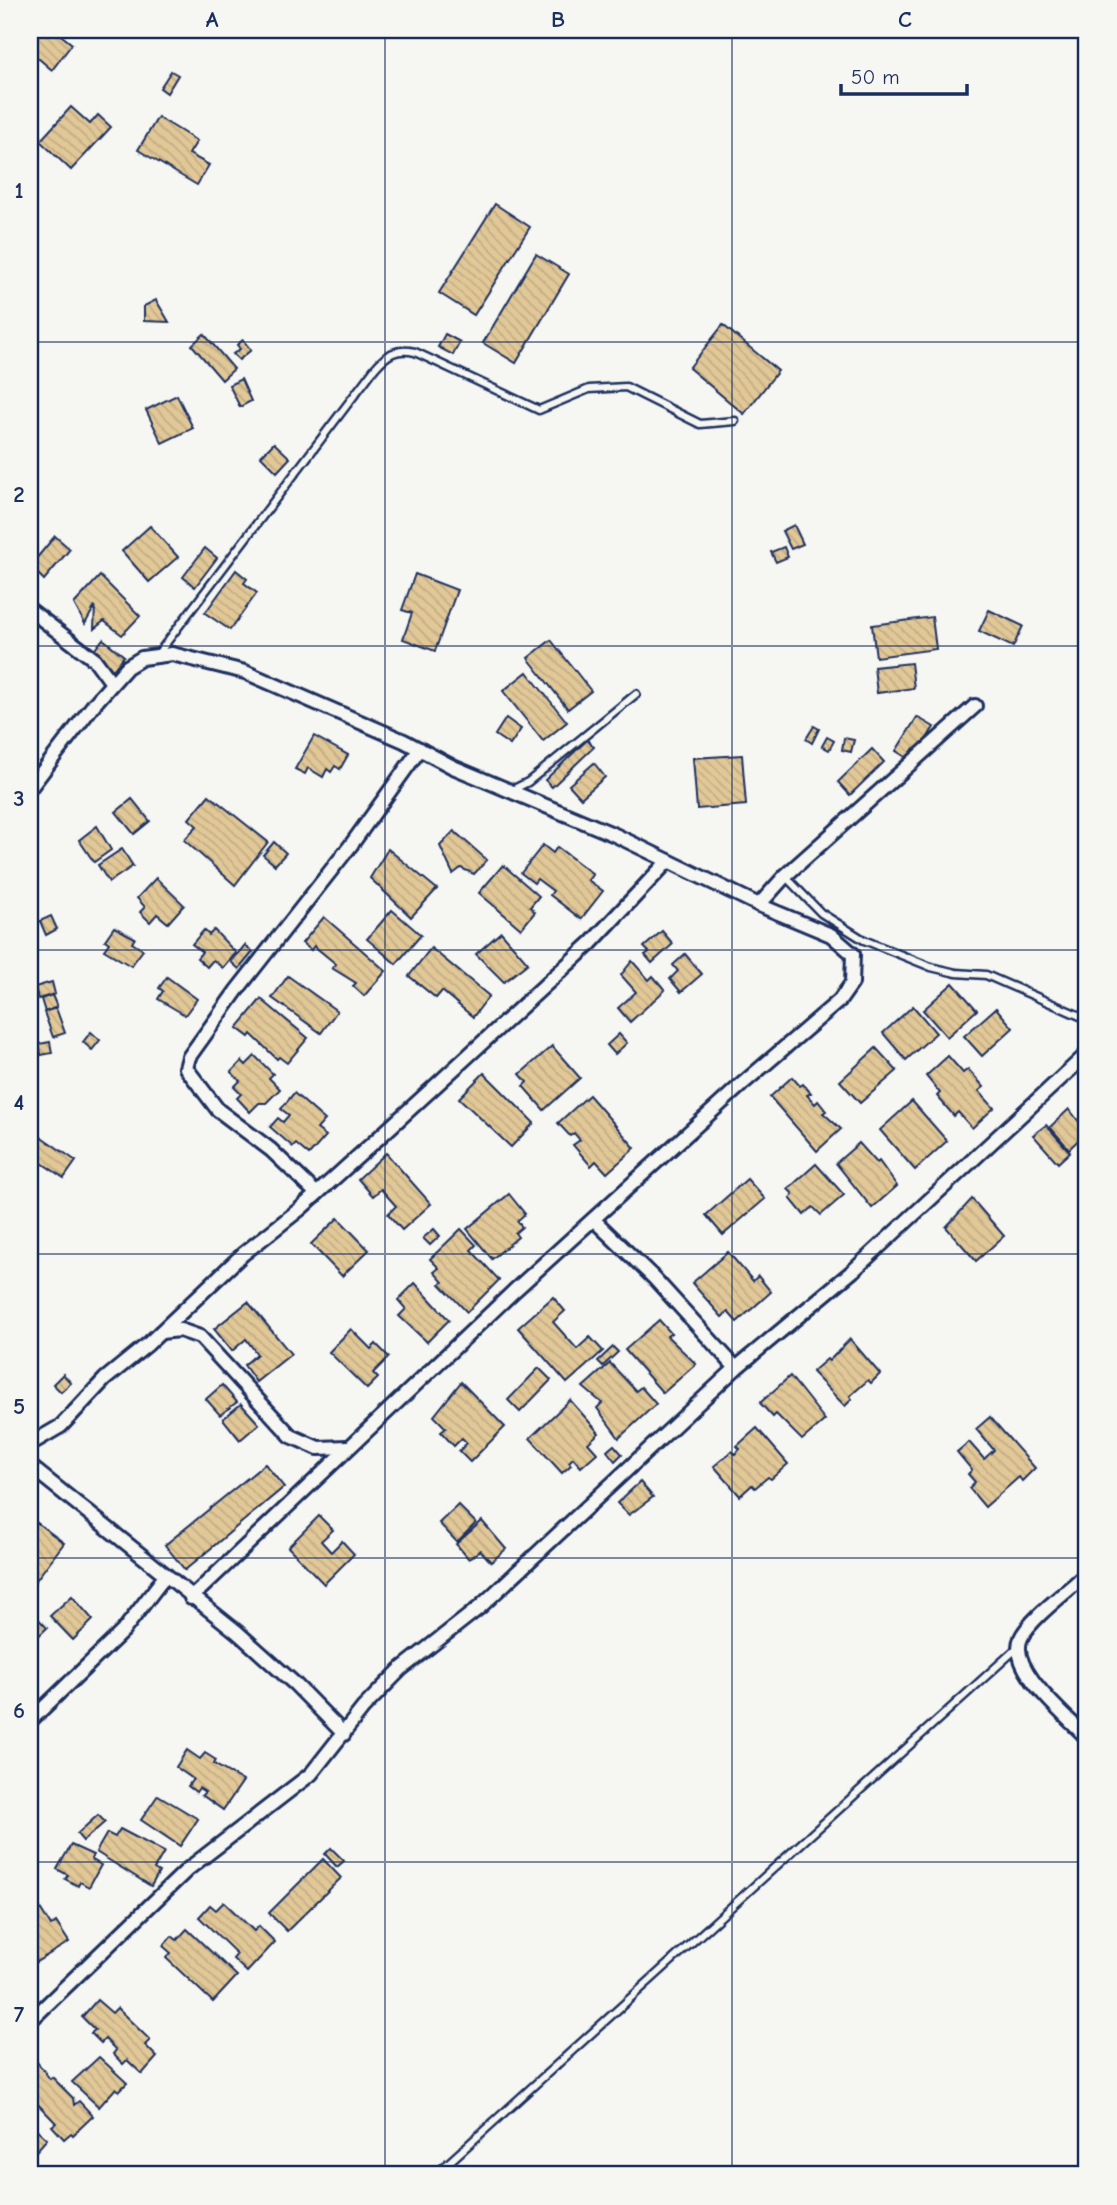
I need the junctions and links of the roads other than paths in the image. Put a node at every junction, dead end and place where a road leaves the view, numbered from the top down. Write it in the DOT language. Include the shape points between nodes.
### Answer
graph roads {
  1 [pos="735,421"];
  2 [pos="30,610"];
  3 [pos="157,655"];
  4 [pos="112,683"];
  5 [pos="636,694"];
  6 [pos="975,706"];
  7 [pos="420,749"];
  8 [pos="30,789"];
  9 [pos="510,791"];
  10 [pos="668,861"];
  11 [pos="785,876"];
  12 [pos="759,905"];
  13 [pos="1087,1019"];
  14 [pos="1087,1054"];
  15 [pos="316,1193"];
  16 [pos="595,1221"];
  17 [pos="161,1332"];
  18 [pos="736,1367"];
  19 [pos="30,1444"];
  20 [pos="349,1447"];
  21 [pos="30,1466"];
  22 [pos="1087,1573"];
  23 [pos="166,1575"];
  24 [pos="191,1598"];
  25 [pos="1019,1647"];
  26 [pos="30,1721"];
  27 [pos="344,1734"];
  28 [pos="1087,1738"];
  29 [pos="30,2021"];
  30 [pos="435,2175"];
  1 -- 3 [label="lane" via="700,424 626,387 589,389 539,410 415,352 397,350 375,368"];
  2 -- 4 [label="street" via="95,660"];
  3 -- 4 [label="street" via="127,667"];
  3 -- 7 [label="street" via="172,654 245,672"];
  4 -- 8 [label="street"];
  5 -- 9 [label="lane" via="528,782"];
  6 -- 11 [label="street"];
  7 -- 9 [label="street"];
  7 -- 15 [label="street" via="237,990 189,1057 186,1068 218,1110 271,1150"];
  9 -- 10 [label="street"];
  10 -- 12 [label="street"];
  10 -- 15 [label="street" via="591,943"];
  11 -- 12 [label="street"];
  11 -- 13 [label="lane" via="821,913 864,940 931,967 986,975"];
  12 -- 16 [label="street" via="843,943 853,954 852,983 841,1000 741,1085"];
  14 -- 18 [label="street" via="853,1270"];
  15 -- 17 [label="street"];
  16 -- 18 [label="street"];
  16 -- 20 [label="street"];
  17 -- 19 [label="street" via="61,1426"];
  17 -- 20 [label="street" via="180,1330 200,1337 291,1436 318,1448"];
  18 -- 27 [label="street" via="480,1607 401,1669"];
  20 -- 24 [label="street"];
  21 -- 23 [label="street"];
  22 -- 25 [label="street" via="1022,1636"];
  23 -- 24 [label="street"];
  23 -- 26 [label="street" via="123,1631"];
  24 -- 27 [label="street" via="295,1684"];
  25 -- 28 [label="street" via="1025,1672"];
  25 -- 30 [label="lane"];
  27 -- 29 [label="street" via="311,1774 188,1869"];
}
